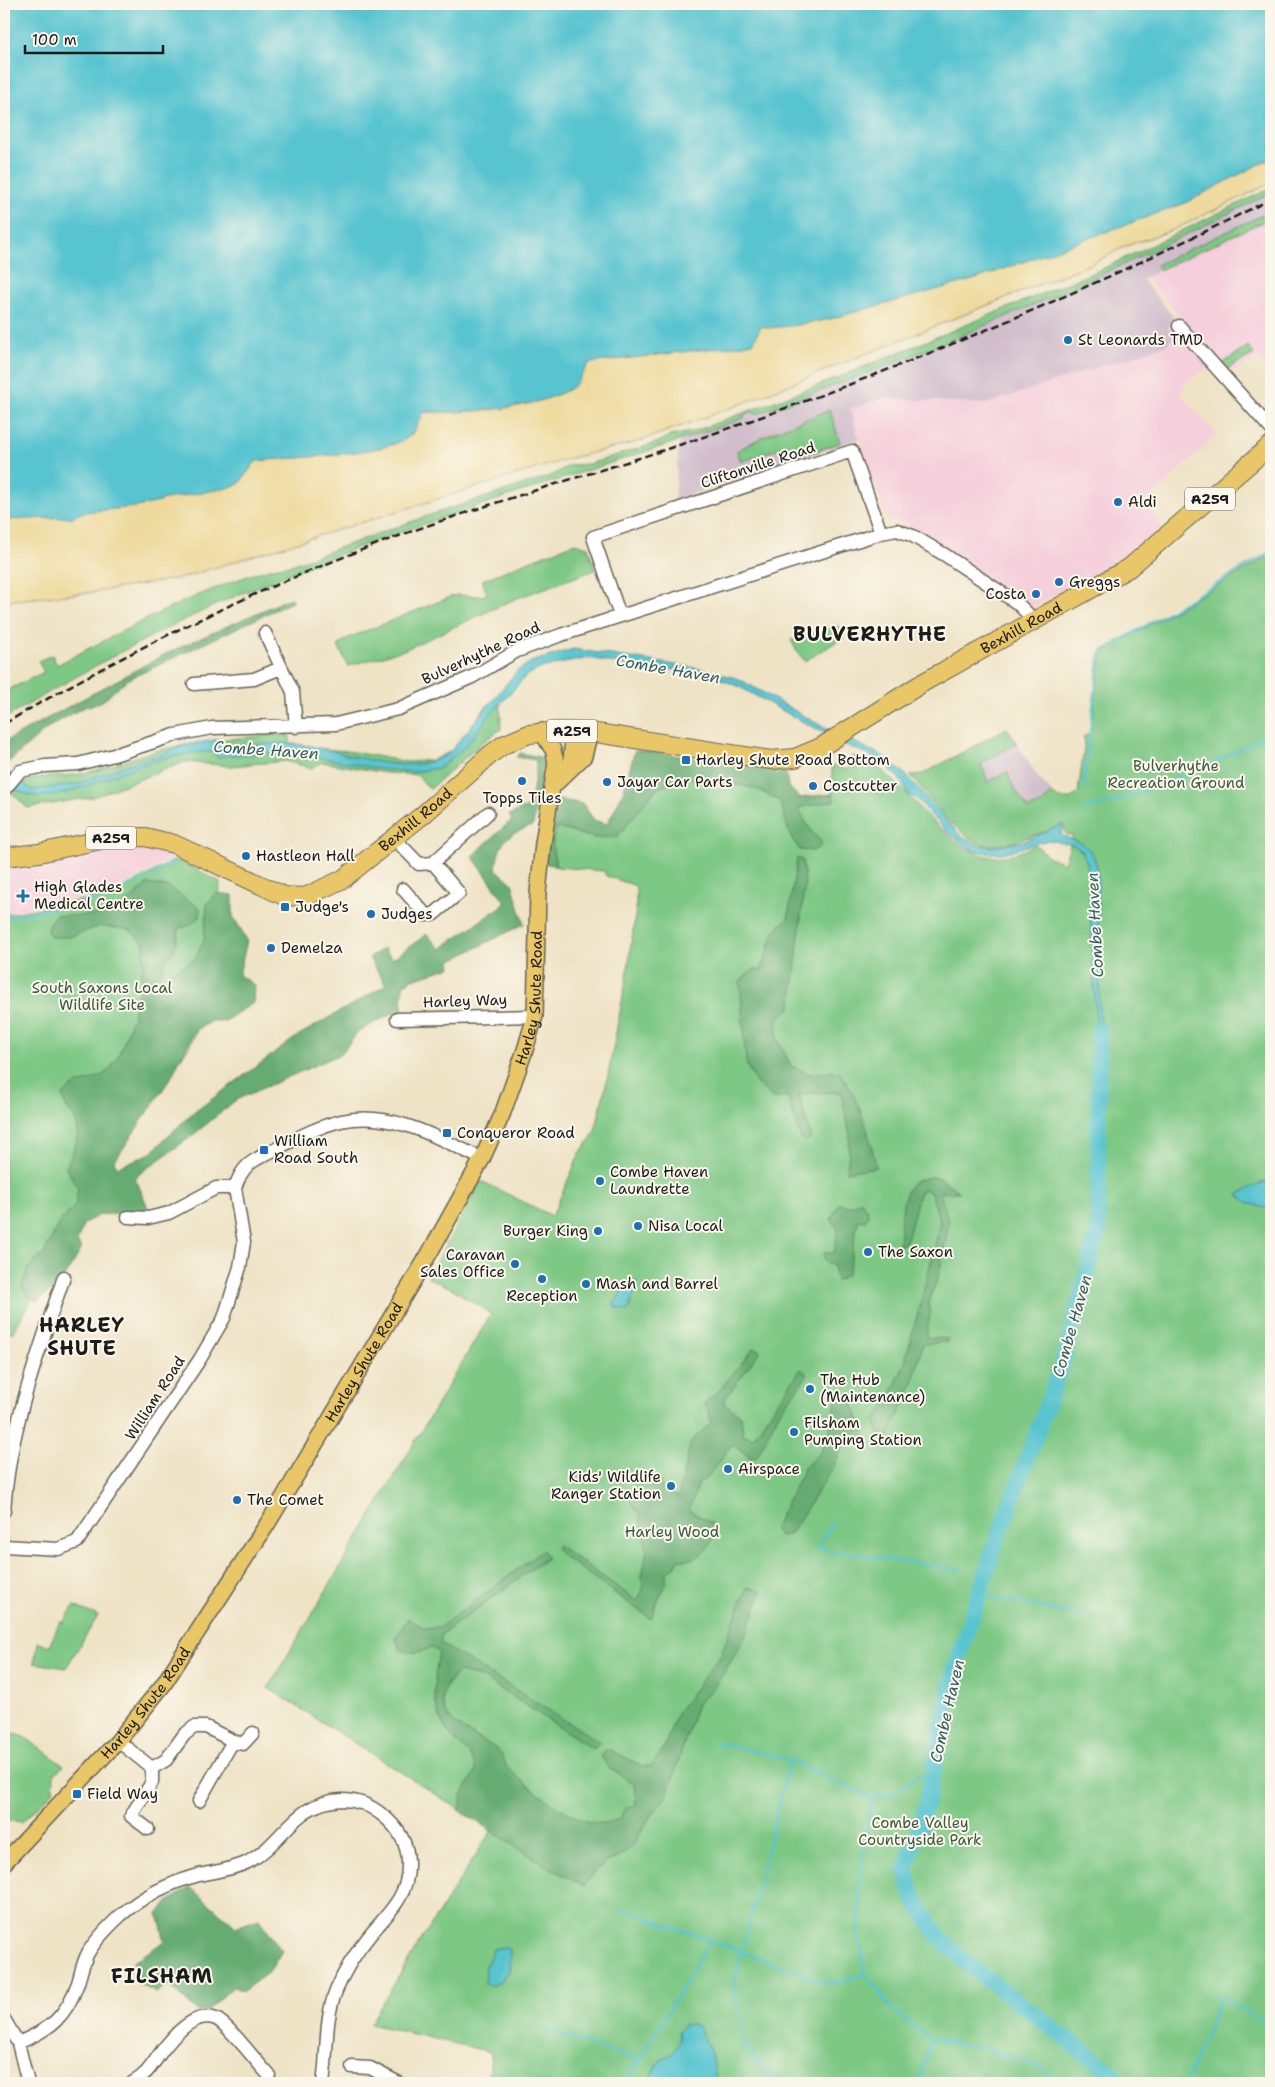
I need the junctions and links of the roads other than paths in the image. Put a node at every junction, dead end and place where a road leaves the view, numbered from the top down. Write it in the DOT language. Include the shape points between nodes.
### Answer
graph roads {
  1 [pos="1179,326"];
  2 [pos="1271,429"];
  3 [pos="1271,445"];
  4 [pos="880,532"];
  5 [pos="620,616"];
  6 [pos="1035,621"];
  7 [pos="265,633"];
  8 [pos="281,668"];
  9 [pos="194,684"];
  10 [pos="296,727"];
  11 [pos="541,731"];
  12 [pos="582,732"];
  13 [pos="554,786"];
  14 [pos="4,790"];
  15 [pos="488,813"];
  16 [pos="394,838"];
  17 [pos="4,857"];
  18 [pos="433,863"];
  19 [pos="403,889"];
  20 [pos="535,1016"];
  21 [pos="397,1019"];
  22 [pos="482,1159"];
  23 [pos="235,1188"];
  24 [pos="128,1217"];
  25 [pos="64,1277"];
  26 [pos="4,1511"];
  27 [pos="4,1546"];
  28 [pos="253,1733"];
  29 [pos="118,1741"];
  30 [pos="233,1741"];
  31 [pos="152,1768"];
  32 [pos="199,1801"];
  33 [pos="148,1829"];
  34 [pos="4,1863"];
  35 [pos="4,2019"];
  36 [pos="18,2043"];
  37 [pos="352,2067"];
  38 [pos="269,2075"];
  39 [pos="151,2079"];
  40 [pos="28,2083"];
  41 [pos="132,2083"];
  42 [pos="323,2083"];
  43 [pos="399,2083"];
  1 -- 2 [label="street"];
  3 -- 6 [label="highway, Bexhill Road / A259" via="1129,568"];
  4 -- 5 [label="street, Bulverhythe Road"];
  4 -- 5 [label="street, Cliftonville Road" via="852,452 593,537"];
  4 -- 6 [label="street, Bulverhythe Road" via="897,530 946,554 1017,603"];
  5 -- 10 [label="street, Bulverhythe Road" via="517,651 472,677 398,709 336,724"];
  6 -- 12 [label="highway, Bexhill Road / A259" via="924,682 832,740 795,758 772,760"];
  7 -- 8 [label="street"];
  8 -- 9 [label="street" via="254,679"];
  8 -- 10 [label="street" via="292,692"];
  10 -- 14 [label="street, Bulverhythe Road" via="212,728 175,735 78,764 20,771"];
  11 -- 12 [label="highway, Bexhill Road / A259"];
  11 -- 13 [label="main road, Harley Shute Road" via="555,755"];
  11 -- 16 [label="highway, Bexhill Road / A259" via="503,745"];
  12 -- 13 [label="main road, Harley Shute Road" via="584,756"];
  13 -- 20 [label="main road, Harley Shute Road" via="544,834 538,893"];
  15 -- 18 [label="street"];
  16 -- 17 [label="highway, Bexhill Road / A259" via="343,880 313,895 294,898 258,886 174,844 145,837 110,838"];
  16 -- 18 [label="street" via="419,864"];
  18 -- 19 [label="street" via="459,894 434,914 426,915"];
  20 -- 21 [label="street, Harley Way"];
  20 -- 22 [label="main road, Harley Shute Road" via="502,1115"];
  22 -- 23 [label="street" via="404,1124 373,1120 341,1121 304,1134 248,1164 239,1174"];
  22 -- 29 [label="main road, Harley Shute Road" via="429,1254 258,1539 164,1685"];
  23 -- 24 [label="street" via="216,1188 168,1213 148,1218"];
  23 -- 27 [label="street, William Road" via="244,1242 240,1267 224,1318 200,1359 78,1542 58,1549"];
  25 -- 26 [label="street" via="30,1374"];
  28 -- 30 [label="street" via="243,1744"];
  29 -- 31 [label="street"];
  29 -- 34 [label="main road, Harley Shute Road"];
  30 -- 31 [label="street" via="206,1727 194,1727 166,1760"];
  30 -- 32 [label="street"];
  31 -- 33 [label="street" via="152,1782 131,1816"];
  35 -- 36 [label="street"];
  36 -- 40 [label="street"];
  36 -- 42 [label="street" via="59,2020 68,2007 87,1954 98,1938 148,1894 248,1861 266,1849 308,1808 328,1801 352,1800 374,1808 394,1824 406,1845 407,1886 396,1906 348,1965 335,1992 329,2017"];
  37 -- 43 [label="street" via="370,2064"];
  38 -- 39 [label="street" via="225,2026 209,2018 187,2024 158,2056"];
  39 -- 41 [label="street"];
}
